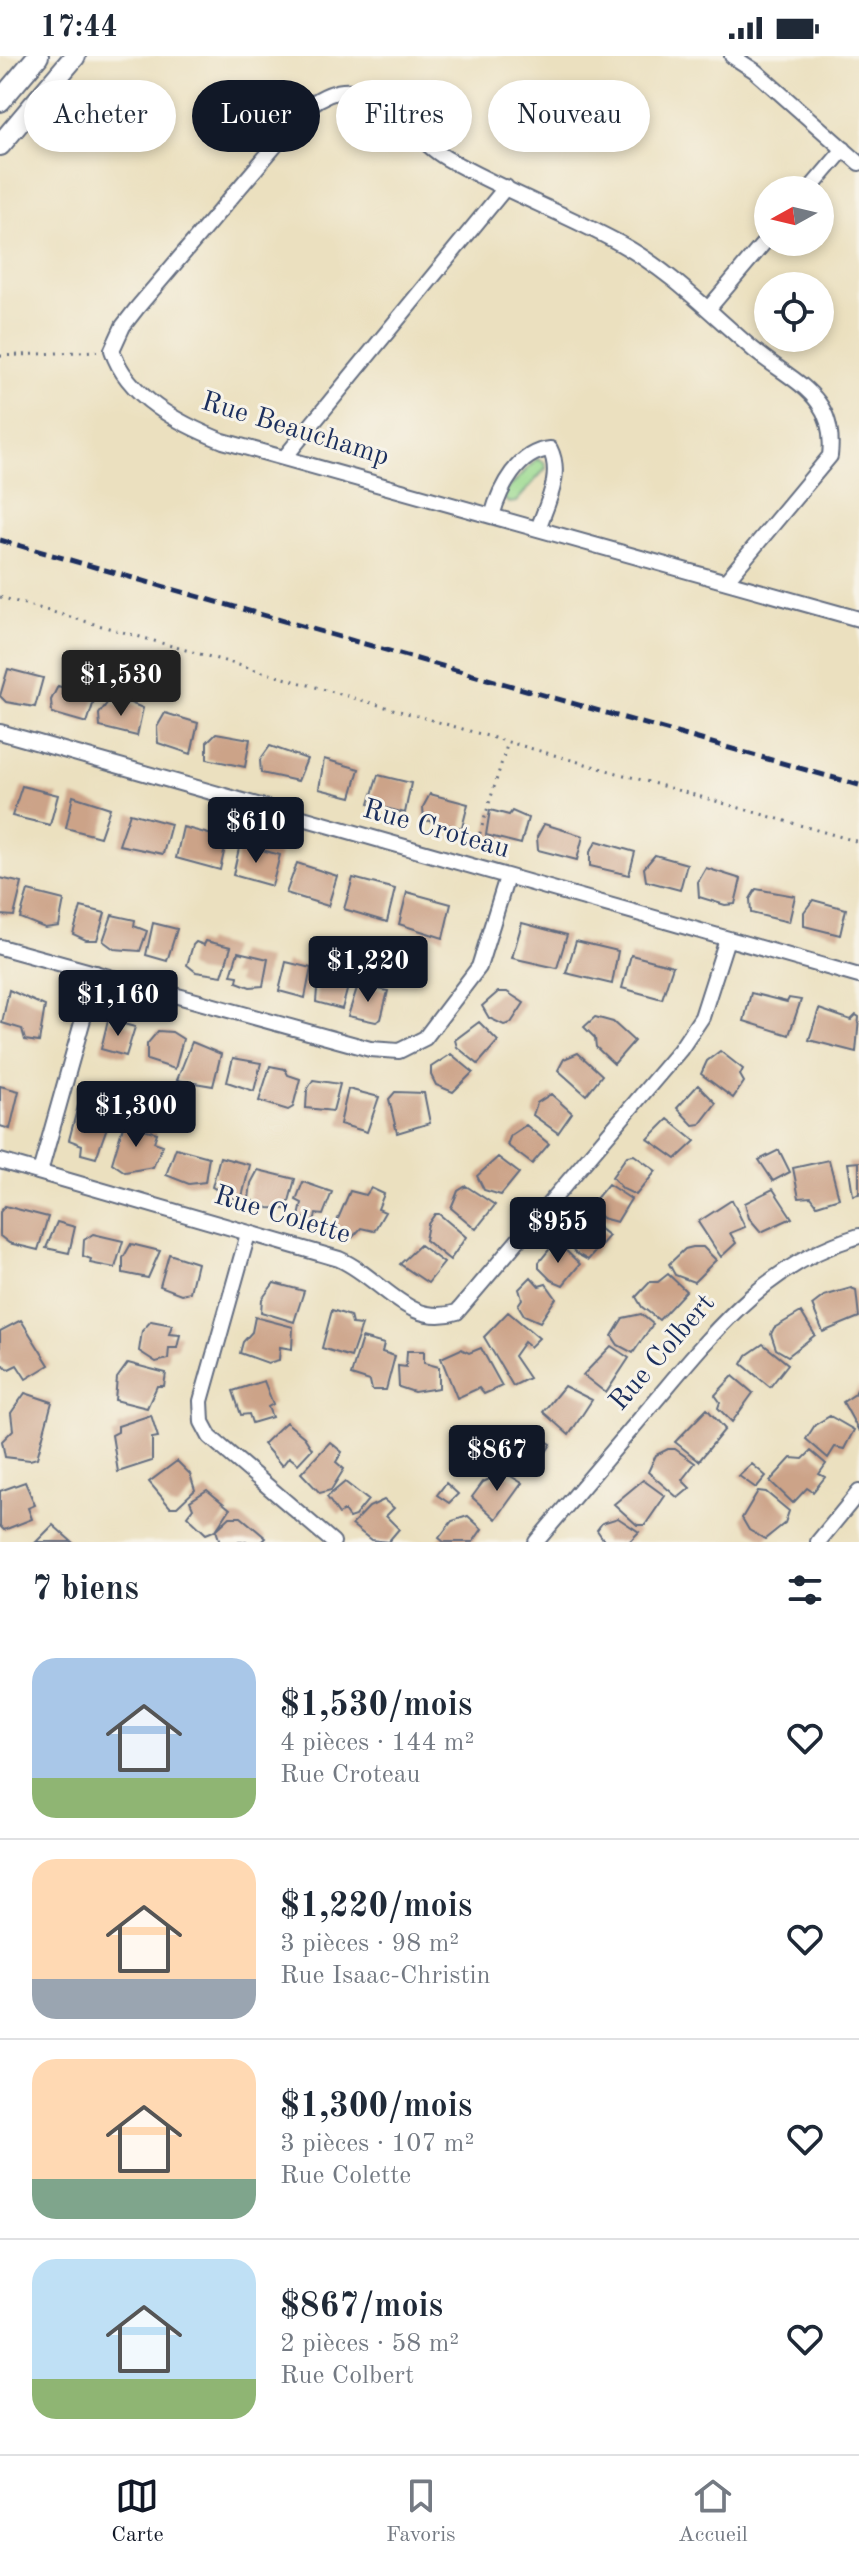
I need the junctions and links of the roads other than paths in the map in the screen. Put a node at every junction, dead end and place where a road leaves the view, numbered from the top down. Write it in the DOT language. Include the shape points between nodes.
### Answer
graph roads {
  1 [pos="38,56"];
  2 [pos="75,56"];
  3 [pos="732,56"];
  4 [pos="0,101"];
  5 [pos="0,145"];
  6 [pos="844,149"];
  7 [pos="859,163"];
  8 [pos="821,176"];
  9 [pos="506,187"];
  10 [pos="754,255"];
  11 [pos="709,308"];
  12 [pos="285,457"];
  13 [pos="492,516"];
  14 [pos="538,529"];
  15 [pos="726,581"];
  16 [pos="859,619"];
  17 [pos="0,732"];
  18 [pos="507,877"];
  19 [pos="727,939"];
  20 [pos="0,947"];
  21 [pos="96,973"];
  22 [pos="859,976"];
  23 [pos="0,1161"];
  24 [pos="40,1172"];
  25 [pos="248,1234"];
  26 [pos="859,1236"];
  27 [pos="859,1492"];
  28 [pos="333,1542"];
  29 [pos="536,1542"];
  30 [pos="818,1542"];
  1 -- 4 [label="street"];
  2 -- 5 [label="street"];
  3 -- 6 [label="street"];
  6 -- 7 [label="street"];
  6 -- 8 [label="street"];
  9 -- 11 [label="street" via="620,244"];
  9 -- 12 [label="street"];
  9 -- 12 [label="street, Rue Beauchamp" via="445,157 376,98 353,91 327,93 309,106 137,308 112,350 119,372 188,427"];
  10 -- 11 [label="street"];
  11 -- 15 [label="street" via="818,399 832,436 830,456 818,474"];
  12 -- 13 [label="street, Rue Beauchamp"];
  13 -- 14 [label="street, Rue Beauchamp"];
  13 -- 14 [label="street" via="498,494 523,461 534,451 550,449 557,462 554,482"];
  14 -- 15 [label="street, Rue Beauchamp"];
  15 -- 16 [label="street, Rue Beauchamp"];
  17 -- 18 [label="street, Rue Croteau"];
  18 -- 19 [label="street, Rue Croteau"];
  18 -- 21 [label="street" via="479,967 425,1038 399,1051 370,1049"];
  19 -- 22 [label="street, Rue Croteau"];
  19 -- 25 [label="street, Rue Colette" via="702,1017 680,1050 457,1312 429,1318 415,1313 358,1267"];
  20 -- 21 [label="street"];
  21 -- 24 [label="street"];
  23 -- 24 [label="street, Rue Colette"];
  24 -- 25 [label="street, Rue Colette"];
  25 -- 28 [label="street" via="201,1401 202,1422 223,1450"];
  26 -- 29 [label="street, Rue Colbert" via="835,1243 770,1279 729,1314"];
  27 -- 30 [label="street"];
}
